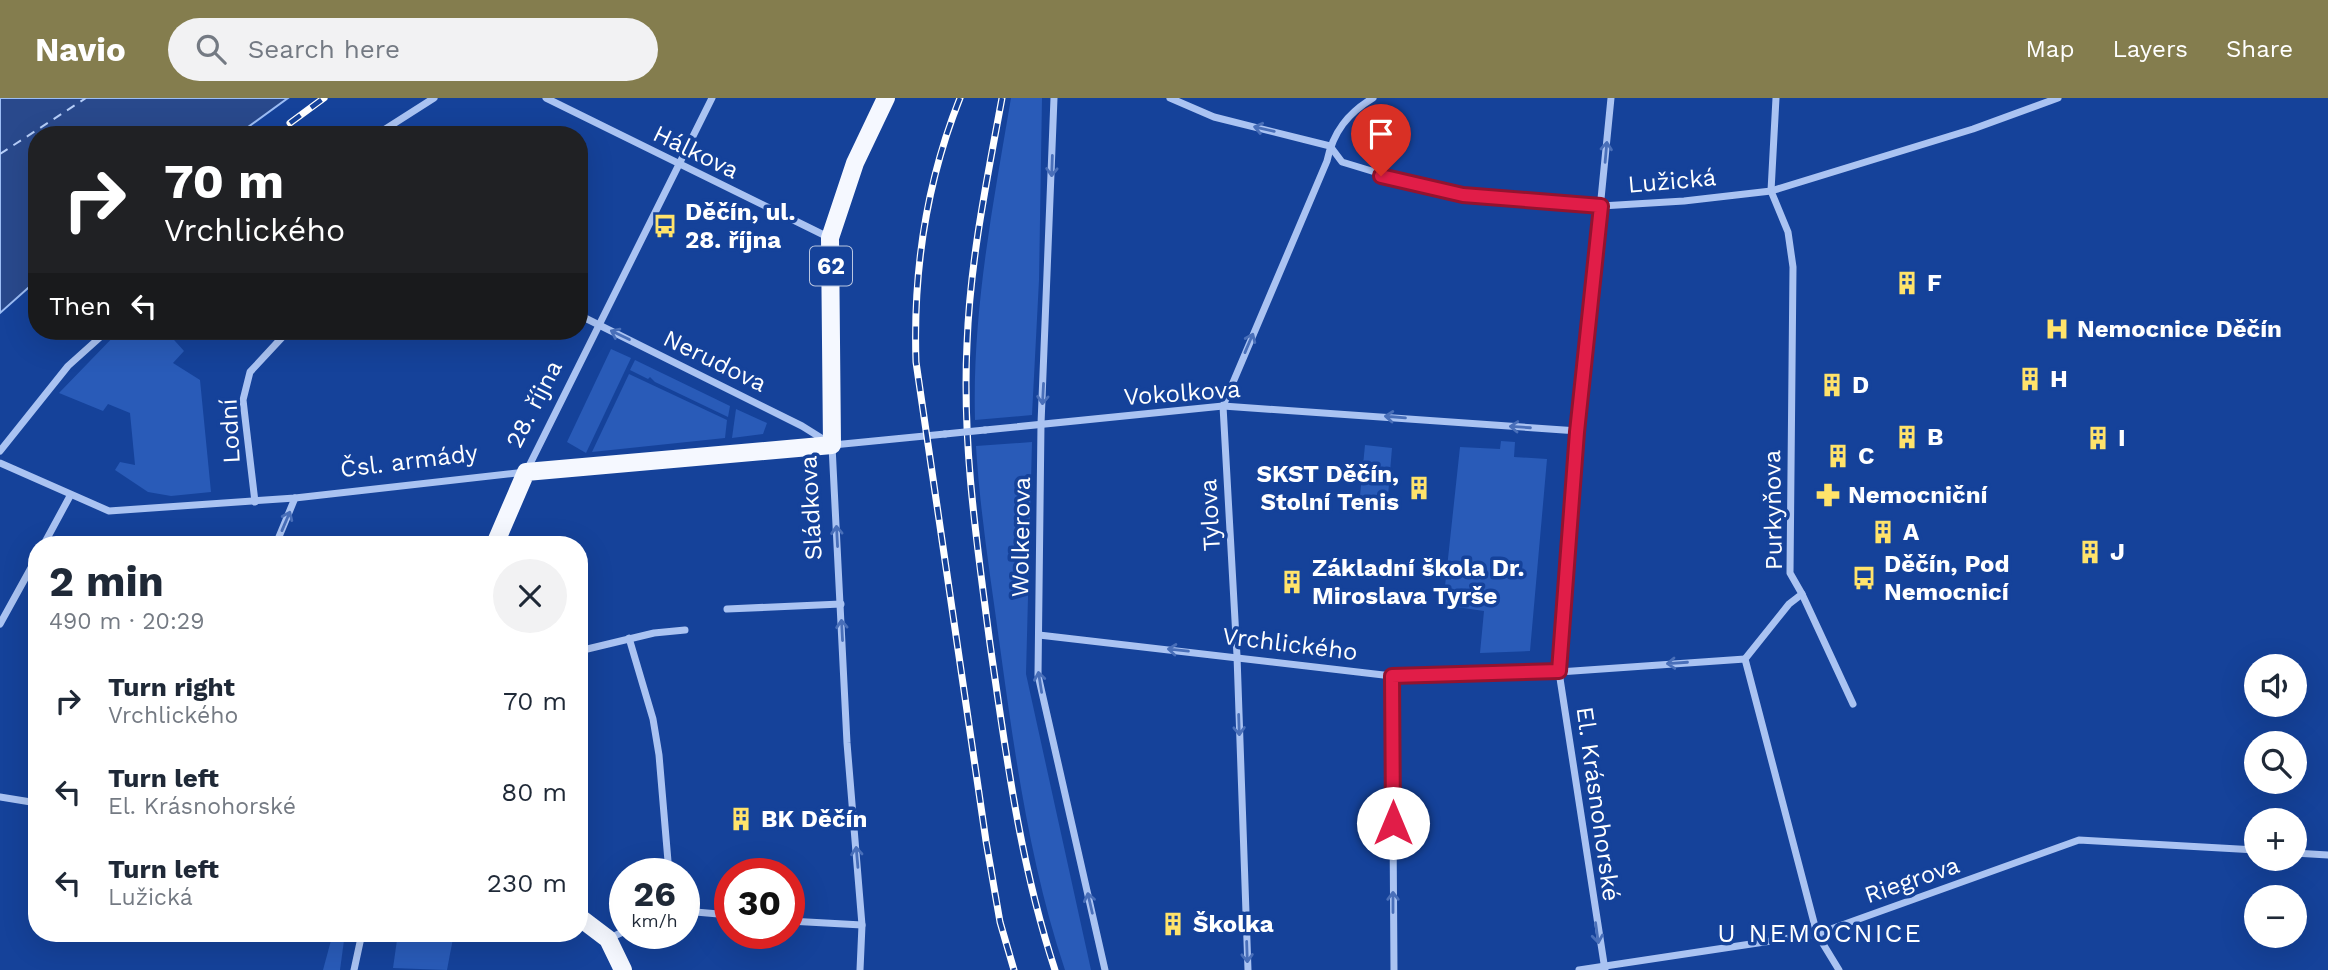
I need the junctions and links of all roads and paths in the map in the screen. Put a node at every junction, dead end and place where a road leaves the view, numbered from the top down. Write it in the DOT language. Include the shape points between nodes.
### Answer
graph roads {
  1 [pos="434,98"];
  2 [pos="546,98"];
  3 [pos="712,98"];
  4 [pos="886,98"];
  5 [pos="1054,98"];
  6 [pos="1170,98"];
  7 [pos="1373,98"];
  8 [pos="1611,98"];
  9 [pos="1776,98"];
  10 [pos="2058,98"];
  11 [pos="390,126"];
  12 [pos="1330,146"];
  13 [pos="680,166"];
  14 [pos="1771,191"];
  15 [pos="1601,206"];
  16 [pos="830,238"];
  17 [pos="588,320"];
  18 [pos="601,326"];
  19 [pos="97,340"];
  20 [pos="280,340"];
  21 [pos="1223,406"];
  22 [pos="1041,424"];
  23 [pos="1577,432"];
  24 [pos="832,445"];
  25 [pos="0,451"];
  26 [pos="0,463"];
  27 [pos="527,472"];
  28 [pos="71,496"];
  29 [pos="295,498"];
  30 [pos="255,502"];
  31 [pos="48,536"];
  32 [pos="279,536"];
  33 [pos="499,536"];
  34 [pos="28,573"];
  35 [pos="1802,594"];
  36 [pos="841,604"];
  37 [pos="727,609"];
  38 [pos="0,624"];
  39 [pos="685,630"];
  40 [pos="1039,635"];
  41 [pos="629,638"];
  42 [pos="588,649"];
  43 [pos="1237,656"];
  44 [pos="1745,659"];
  45 [pos="1559,671"];
  46 [pos="1392,676"];
  47 [pos="1853,704"];
  48 [pos="0,797"];
  49 [pos="28,802"];
  50 [pos="2244,849"];
  51 [pos="2307,854"];
  52 [pos="2328,855"];
  53 [pos="668,858"];
  54 [pos="588,921"];
  55 [pos="805,922"];
  56 [pos="862,925"];
  57 [pos="609,931"];
  58 [pos="1817,934"];
  59 [pos="360,942"];
  60 [pos="619,949"];
  61 [pos="1604,968"];
  62 [pos="354,970"];
  63 [pos="623,970"];
  64 [pos="860,970"];
  65 [pos="1105,970"];
  66 [pos="1248,970"];
  67 [pos="1394,970"];
  68 [pos="1579,970"];
  69 [pos="1839,970"];
  1 -- 11 [label="street"];
  2 -- 13 [label="street, Hálkova"];
  3 -- 13 [label="street, 28. října"];
  4 -- 16 [label="main road, Sládkova / 62" via="855,163"];
  5 -- 22 [label="street, Wolkerova, one-way"];
  12 -- 6 [label="street, Lužická, one-way" via="1214,117"];
  7 -- 12 [label="street, Tylova" via="1352,110"];
  15 -- 8 [label="street, El. Krásnohorské, one-way"];
  9 -- 14 [label="street, Purkyňova"];
  10 -- 14 [label="street, Lužická"];
  12 -- 15 [label="street, Lužická" via="1342,162 1441,192"];
  21 -- 12 [label="street, Tylova, one-way"];
  13 -- 16 [label="street, Hálkova"];
  13 -- 18 [label="street, 28. října"];
  14 -- 15 [label="street, Lužická"];
  14 -- 35 [label="street, Purkyňova" via="1788,232 1793,267 1790,573"];
  15 -- 23 [label="street, El. Krásnohorské"];
  16 -- 24 [label="main road, Sládkova / 62"];
  17 -- 18 [label="street, Nerudova"];
  24 -- 18 [label="street, Nerudova, one-way"];
  18 -- 27 [label="street, 28. října"];
  19 -- 25 [label="street" via="68,366"];
  20 -- 30 [label="street, Lodní" via="250,372 243,400"];
  21 -- 22 [label="street, Vokolkova"];
  23 -- 21 [label="street, Vokolkova, one-way"];
  21 -- 43 [label="street, Tylova"];
  22 -- 24 [label="street, Vokolkova, bridge"];
  22 -- 40 [label="street, Wolkerova"];
  23 -- 45 [label="street, El. Krásnohorské"];
  24 -- 27 [label="main road, Čsl. armády"];
  36 -- 24 [label="street, Sládkova, one-way"];
  26 -- 28 [label="street, Čsl. armády"];
  27 -- 29 [label="street, Čsl. armády"];
  27 -- 33 [label="main road, 28. října"];
  28 -- 30 [label="street, Čsl. armády" via="109,511"];
  28 -- 31 [label="street"];
  29 -- 30 [label="street, Čsl. armády"];
  32 -- 29 [label="street, one-way"];
  34 -- 38 [label="street"];
  35 -- 44 [label="street, Purkyňova"];
  35 -- 47 [label="street"];
  36 -- 37 [label="street"];
  56 -- 36 [label="street, Sládkova, one-way"];
  39 -- 41 [label="street"];
  43 -- 40 [label="street, Vrchlického, one-way"];
  65 -- 40 [label="street, Wolkerova, one-way" via="1038,676"];
  41 -- 42 [label="street"];
  41 -- 53 [label="street" via="653,719"];
  43 -- 46 [label="street, Vrchlického"];
  43 -- 66 [label="street, Tylova, one-way"];
  44 -- 45 [label="street, Vrchlického, one-way"];
  44 -- 58 [label="street"];
  45 -- 46 [label="street, Vrchlického"];
  45 -- 61 [label="street, El. Krásnohorské, one-way"];
  67 -- 46 [label="street, one-way"];
  48 -- 49 [label="street"];
  50 -- 58 [label="street, Riegrova" via="2079,840"];
  51 -- 52 [label="street"];
  54 -- 57 [label="main road"];
  55 -- 56 [label="street"];
  56 -- 64 [label="street, Sládkova"];
  58 -- 61 [label="street, Riegrova"];
  58 -- 69 [label="street"];
  59 -- 62 [label="street"];
  60 -- 63 [label="main road"];
  61 -- 68 [label="street, Riegrova"];
}
